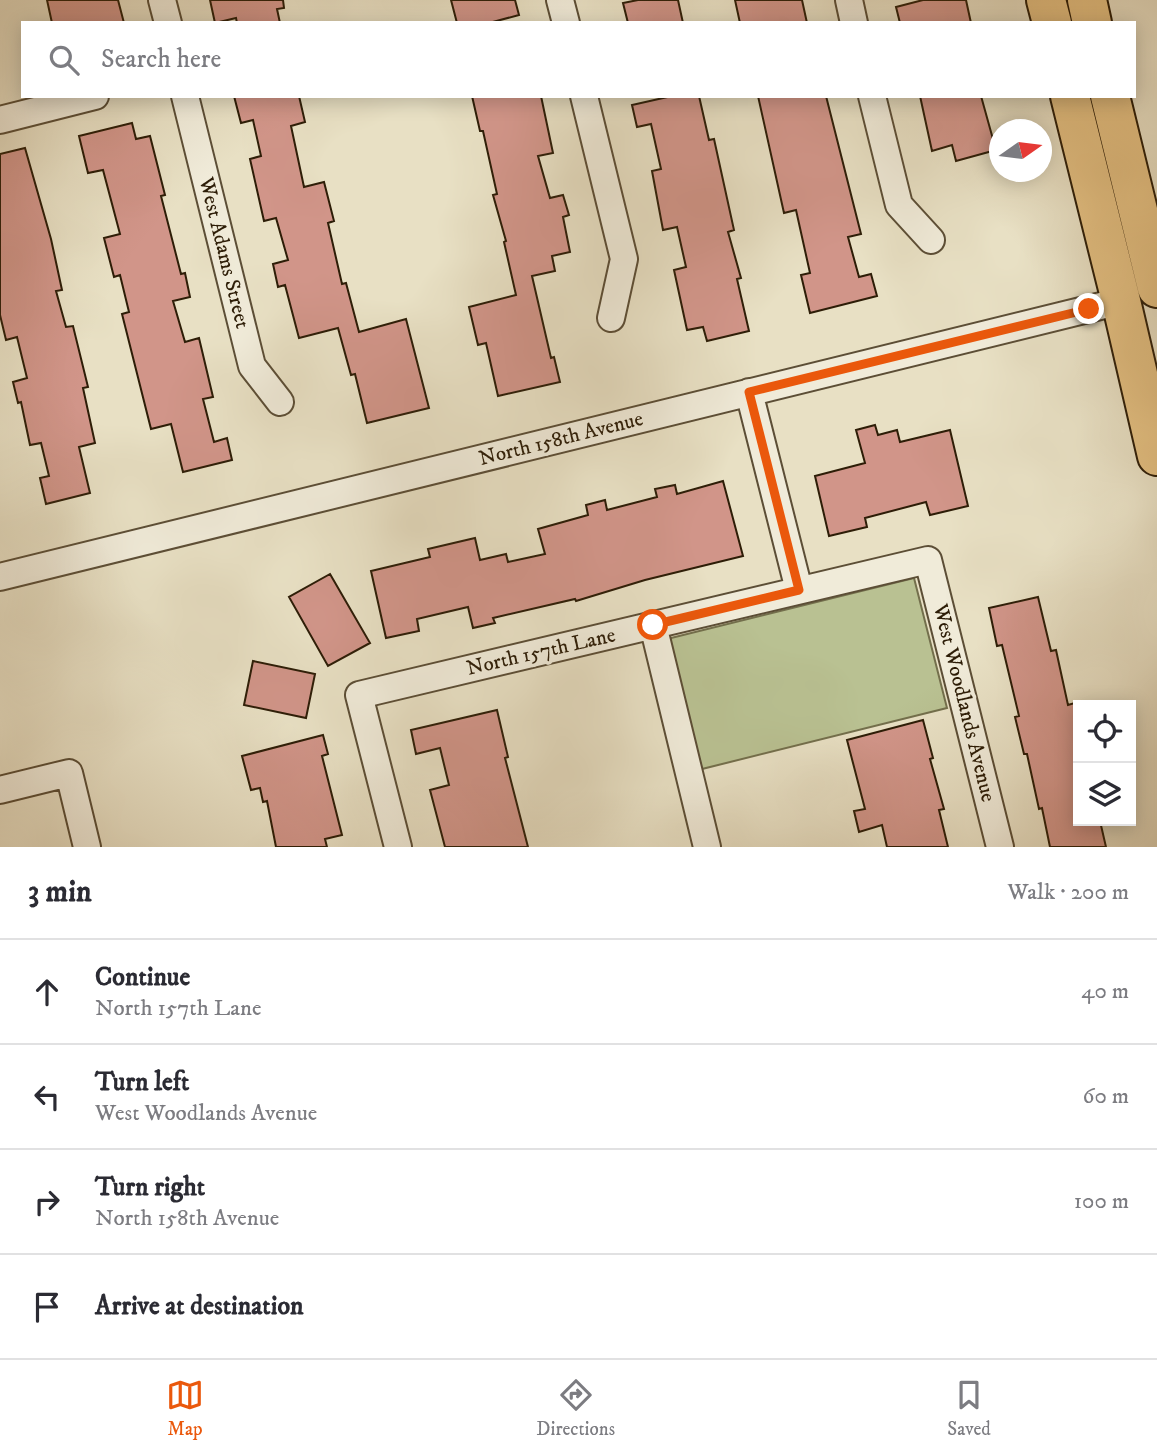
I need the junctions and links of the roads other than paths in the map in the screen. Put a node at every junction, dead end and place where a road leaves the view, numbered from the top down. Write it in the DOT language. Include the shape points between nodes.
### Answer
graph roads {
  1 [pos="162,0"];
  2 [pos="560,0"];
  3 [pos="849,0"];
  4 [pos="1046,0"];
  5 [pos="1087,0"];
  6 [pos="167,21"];
  7 [pos="565,21"];
  8 [pos="854,21"];
  9 [pos="1051,21"];
  10 [pos="1092,21"];
  11 [pos="87,98"];
  12 [pos="186,98"];
  13 [pos="584,98"];
  14 [pos="872,98"];
  15 [pos="1070,98"];
  16 [pos="1110,98"];
  17 [pos="0,120"];
  18 [pos="930,240"];
  19 [pos="1157,288"];
  20 [pos="1121,301"];
  21 [pos="611,318"];
  22 [pos="749,392"];
  23 [pos="280,402"];
  24 [pos="1157,456"];
  25 [pos="928,560"];
  26 [pos="0,577"];
  27 [pos="799,590"];
  28 [pos="653,625"];
  29 [pos="0,790"];
  30 [pos="87,847"];
  31 [pos="398,847"];
  32 [pos="707,847"];
  33 [pos="1000,847"];
  1 -- 6 [label="street"];
  2 -- 7 [label="street"];
  3 -- 8 [label="street"];
  4 -- 9 [label="main road"];
  5 -- 10 [label="main road"];
  11 -- 17 [label="street"];
  12 -- 23 [label="street, West Adams Street" via="251,366"];
  13 -- 21 [label="street" via="624,259"];
  14 -- 18 [label="street" via="899,205"];
  15 -- 20 [label="main road"];
  16 -- 19 [label="main road"];
  20 -- 22 [label="street, North 158th Avenue"];
  20 -- 24 [label="main road"];
  22 -- 26 [label="street, North 158th Avenue"];
  22 -- 27 [label="street"];
  25 -- 27 [label="street, North 157th Lane"];
  25 -- 33 [label="street, West Woodlands Avenue"];
  27 -- 28 [label="street, North 157th Lane"];
  28 -- 31 [label="street, North 157th Lane" via="359,695"];
  28 -- 32 [label="street"];
  29 -- 30 [label="street" via="69,773"];
}
